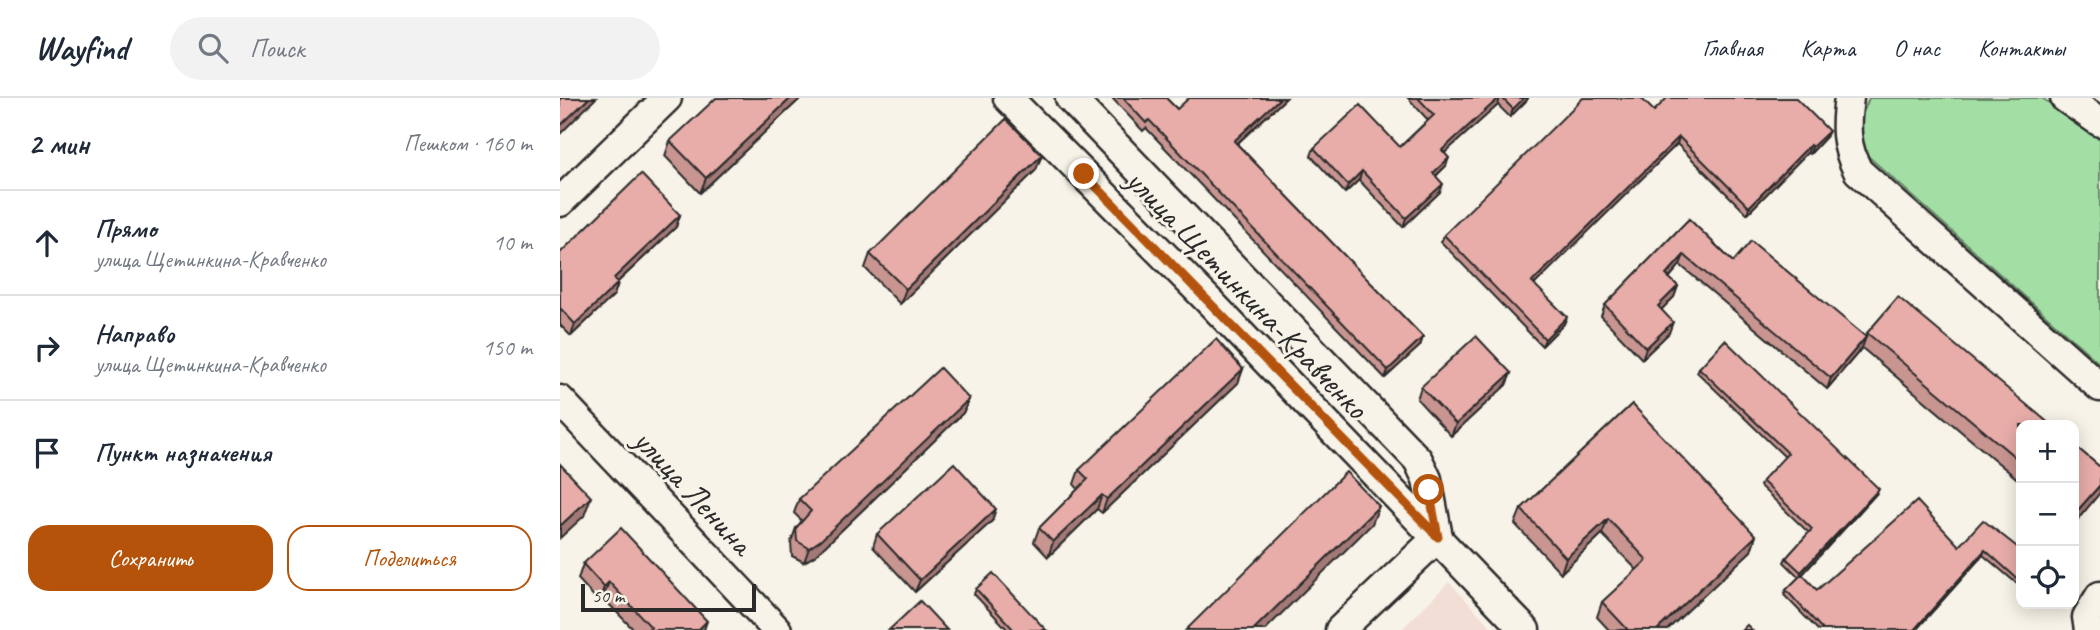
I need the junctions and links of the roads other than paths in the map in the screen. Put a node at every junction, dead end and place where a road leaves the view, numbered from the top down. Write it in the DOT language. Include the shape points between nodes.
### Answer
graph roads {
  1 [pos="1008,98"];
  2 [pos="1070,98"];
  3 [pos="1849,98"];
  4 [pos="2065,98"];
  5 [pos="652,103"];
  6 [pos="2100,122"];
  7 [pos="560,202"];
  8 [pos="2100,387"];
  9 [pos="560,400"];
  10 [pos="1438,537"];
  11 [pos="2100,596"];
  12 [pos="777,630"];
  13 [pos="1340,630"];
  14 [pos="1525,630"];
  15 [pos="2089,630"];
  1 -- 10 [label="street, улица Щетинкина-Кравченко"];
  2 -- 10 [label="street, улица Щетинкина-Кравченко" via="1418,460 1427,480"];
  3 -- 8 [label="street" via="1845,131 1858,171"];
  4 -- 6 [label="street"];
  5 -- 7 [label="street"];
  9 -- 12 [label="street, улица Ленина"];
  10 -- 13 [label="street"];
  10 -- 14 [label="street, улица Щетинкина-Кравченко"];
  11 -- 15 [label="street" via="2087,617"];
}
